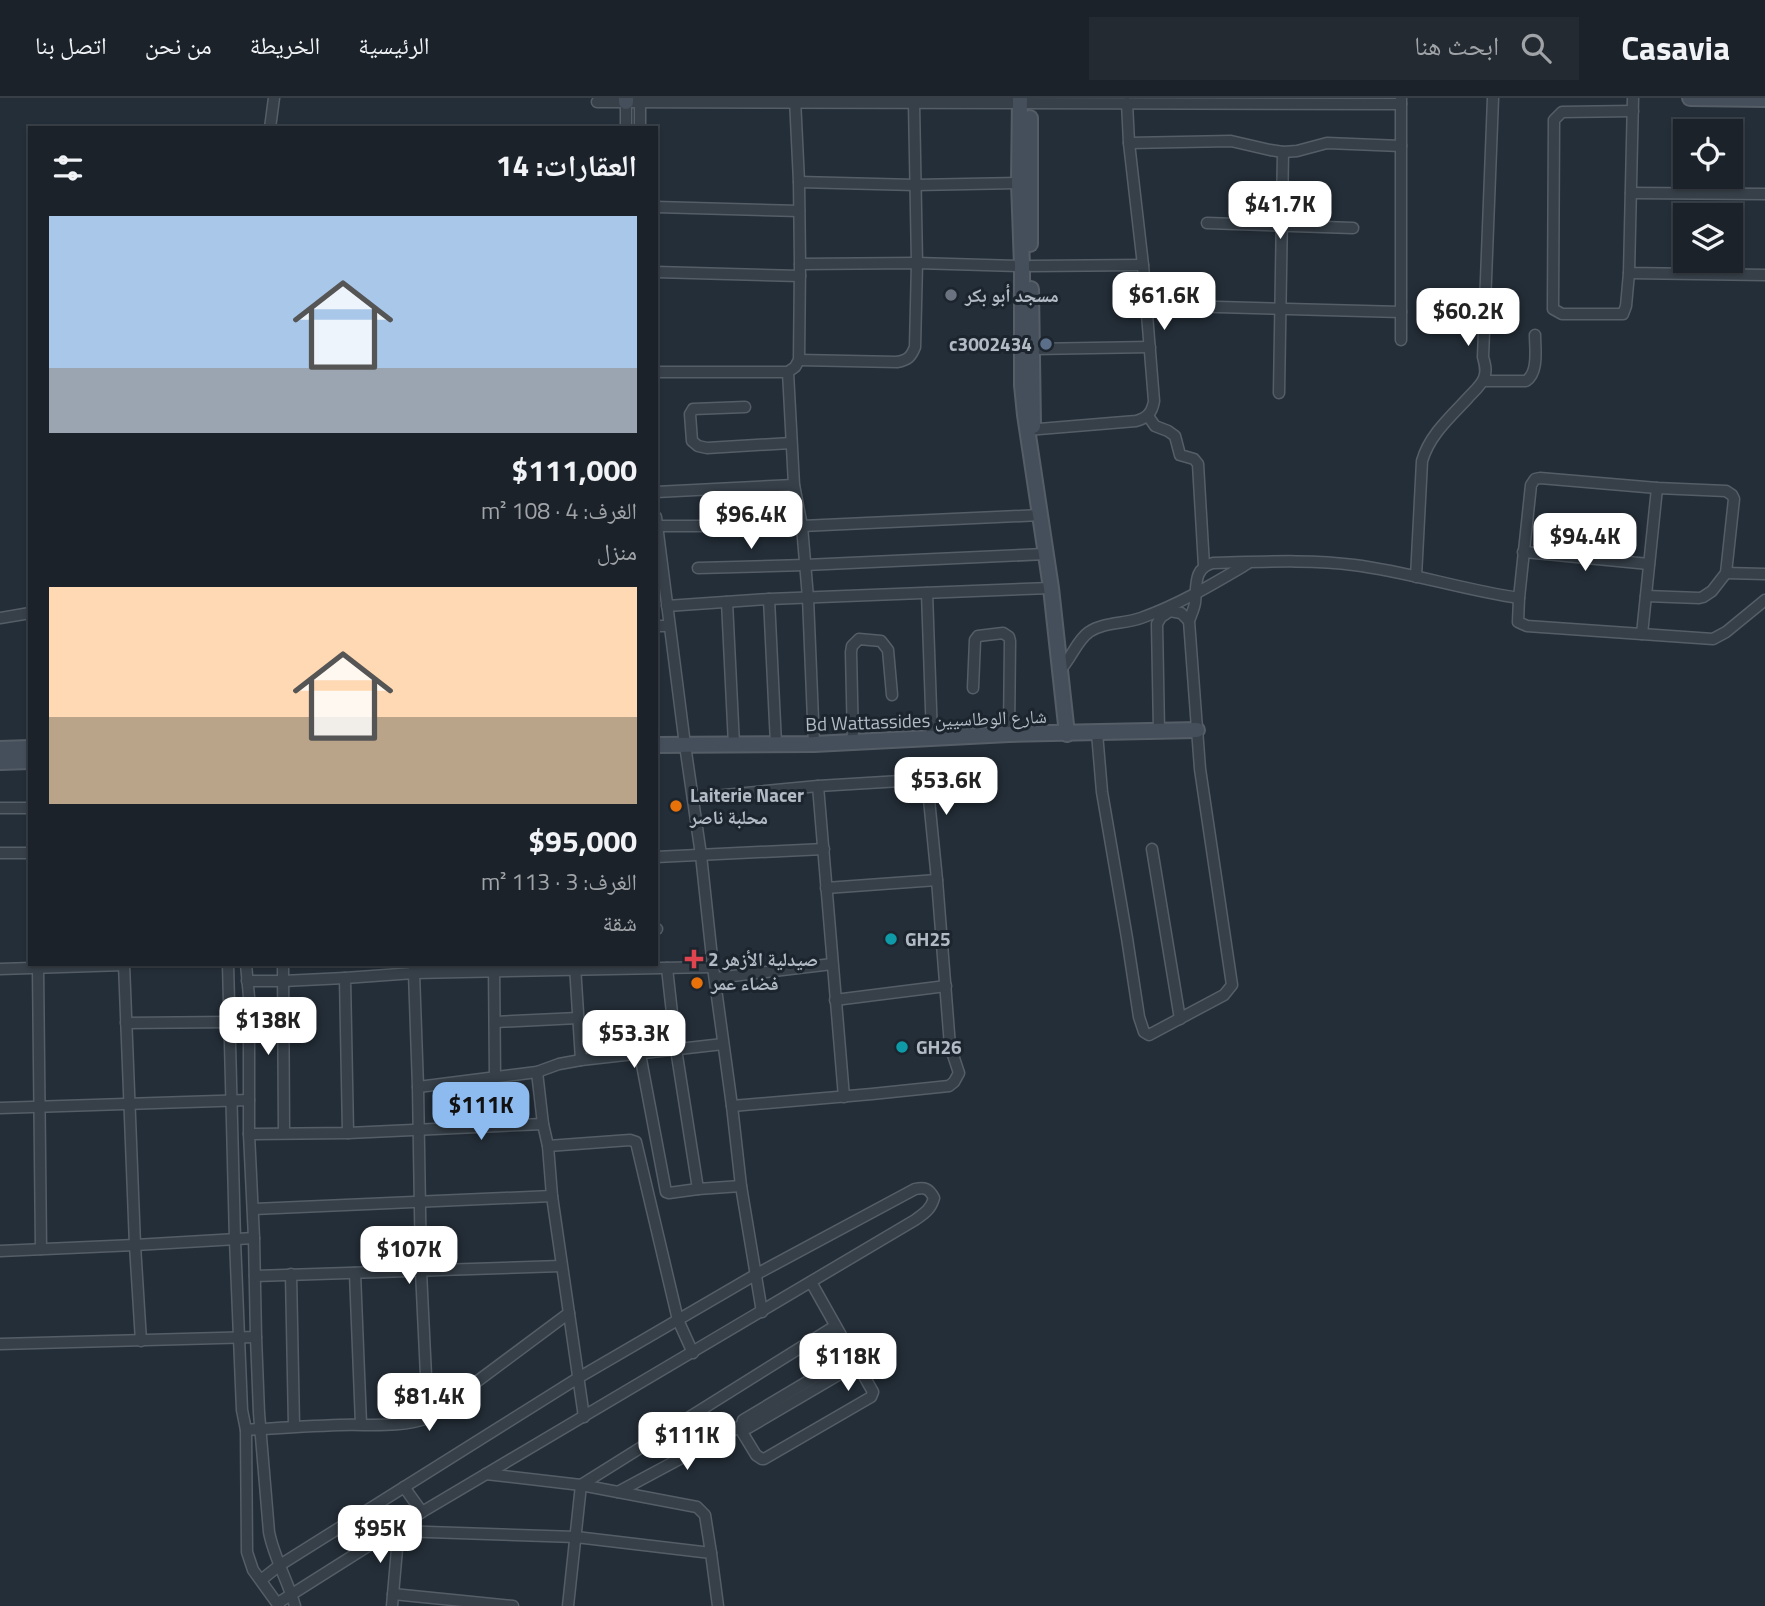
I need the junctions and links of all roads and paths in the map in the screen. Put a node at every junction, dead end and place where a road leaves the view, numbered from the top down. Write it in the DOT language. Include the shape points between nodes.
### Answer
graph roads {
  1 [pos="274,98"];
  2 [pos="1493,98"];
  3 [pos="1633,98"];
  4 [pos="1690,98"];
  5 [pos="1765,99"];
  6 [pos="795,100"];
  7 [pos="1025,100"];
  8 [pos="630,101"];
  9 [pos="1401,101"];
  10 [pos="597,102"];
  11 [pos="914,103"];
  12 [pos="1127,103"];
  13 [pos="1633,111"];
  14 [pos="270,126"];
  15 [pos="626,126"];
  16 [pos="638,126"];
  17 [pos="1129,143"];
  18 [pos="1401,146"];
  19 [pos="1283,152"];
  20 [pos="799,182"];
  21 [pos="1019,183"];
  22 [pos="915,185"];
  23 [pos="1631,193"];
  24 [pos="1765,194"];
  25 [pos="658,207"];
  26 [pos="799,211"];
  27 [pos="1207,223"];
  28 [pos="1282,226"];
  29 [pos="1353,228"];
  30 [pos="917,262"];
  31 [pos="800,264"];
  32 [pos="1143,265"];
  33 [pos="1026,266"];
  34 [pos="658,272"];
  35 [pos="1629,272"];
  36 [pos="1765,275"];
  37 [pos="800,276"];
  38 [pos="1146,305"];
  39 [pos="1281,309"];
  40 [pos="1401,312"];
  41 [pos="1535,335"];
  42 [pos="1401,340"];
  43 [pos="1150,347"];
  44 [pos="1032,349"];
  45 [pos="799,360"];
  46 [pos="658,372"];
  47 [pos="788,372"];
  48 [pos="1483,381"];
  49 [pos="1279,393"];
  50 [pos="745,407"];
  51 [pos="1148,416"];
  52 [pos="1030,435"];
  53 [pos="790,443"];
  54 [pos="794,485"];
  55 [pos="1657,488"];
  56 [pos="658,492"];
  57 [pos="1041,515"];
  58 [pos="658,521"];
  59 [pos="802,526"];
  60 [pos="658,541"];
  61 [pos="1523,552"];
  62 [pos="1046,554"];
  63 [pos="1250,562"];
  64 [pos="1649,564"];
  65 [pos="805,565"];
  66 [pos="1204,566"];
  67 [pos="698,568"];
  68 [pos="1726,573"];
  69 [pos="1765,574"];
  70 [pos="1416,577"];
  71 [pos="660,580"];
  72 [pos="1051,589"];
  73 [pos="927,593"];
  74 [pos="1195,594"];
  75 [pos="1646,596"];
  76 [pos="808,598"];
  77 [pos="1519,598"];
  78 [pos="769,599"];
  79 [pos="1765,600"];
  80 [pos="727,602"];
  81 [pos="667,606"];
  82 [pos="28,612"];
  83 [pos="0,618"];
  84 [pos="1189,621"];
  85 [pos="658,626"];
  86 [pos="669,626"];
  87 [pos="1642,634"];
  88 [pos="1060,670"];
  89 [pos="973,688"];
  90 [pos="892,695"];
  91 [pos="1197,730"];
  92 [pos="1159,731"];
  93 [pos="1097,733"];
  94 [pos="1009,734"];
  95 [pos="1067,734"];
  96 [pos="932,737"];
  97 [pos="853,741"];
  98 [pos="776,744"];
  99 [pos="814,744"];
  100 [pos="658,745"];
  101 [pos="685,745"];
  102 [pos="734,745"];
  103 [pos="28,748"];
  104 [pos="0,749"];
  105 [pos="28,761"];
  106 [pos="0,762"];
  107 [pos="818,786"];
  108 [pos="693,798"];
  109 [pos="0,808"];
  110 [pos="28,808"];
  111 [pos="824,849"];
  112 [pos="1152,849"];
  113 [pos="0,853"];
  114 [pos="28,853"];
  115 [pos="701,855"];
  116 [pos="658,857"];
  117 [pos="937,880"];
  118 [pos="826,888"];
  119 [pos="832,964"];
  120 [pos="62,966"];
  121 [pos="124,966"];
  122 [pos="228,966"];
  123 [pos="246,966"];
  124 [pos="283,966"];
  125 [pos="575,967"];
  126 [pos="713,967"];
  127 [pos="38,968"];
  128 [pos="414,968"];
  129 [pos="494,968"];
  130 [pos="667,968"];
  131 [pos="0,969"];
  132 [pos="345,978"];
  133 [pos="716,978"];
  134 [pos="247,981"];
  135 [pos="283,981"];
  136 [pos="946,986"];
  137 [pos="835,1000"];
  138 [pos="578,1018"];
  139 [pos="1181,1019"];
  140 [pos="230,1022"];
  141 [pos="495,1022"];
  142 [pos="126,1023"];
  143 [pos="723,1044"];
  144 [pos="676,1049"];
  145 [pos="640,1054"];
  146 [pos="581,1059"];
  147 [pos="537,1072"];
  148 [pos="495,1077"];
  149 [pos="418,1087"];
  150 [pos="844,1097"];
  151 [pos="249,1100"];
  152 [pos="232,1102"];
  153 [pos="130,1103"];
  154 [pos="40,1106"];
  155 [pos="733,1106"];
  156 [pos="0,1108"];
  157 [pos="543,1124"];
  158 [pos="418,1130"];
  159 [pos="284,1133"];
  160 [pos="348,1133"];
  161 [pos="249,1134"];
  162 [pos="548,1146"];
  163 [pos="741,1186"];
  164 [pos="698,1189"];
  165 [pos="552,1196"];
  166 [pos="419,1201"];
  167 [pos="253,1209"];
  168 [pos="254,1238"];
  169 [pos="235,1240"];
  170 [pos="135,1245"];
  171 [pos="41,1249"];
  172 [pos="0,1251"];
  173 [pos="561,1266"];
  174 [pos="421,1271"];
  175 [pos="355,1273"];
  176 [pos="291,1275"];
  177 [pos="755,1275"];
  178 [pos="255,1276"];
  179 [pos="811,1282"];
  180 [pos="762,1312"];
  181 [pos="569,1313"];
  182 [pos="678,1320"];
  183 [pos="835,1325"];
  184 [pos="256,1337"];
  185 [pos="240,1338"];
  186 [pos="141,1341"];
  187 [pos="0,1344"];
  188 [pos="693,1353"];
  189 [pos="855,1359"];
  190 [pos="578,1378"];
  191 [pos="584,1417"];
  192 [pos="428,1418"];
  193 [pos="361,1424"];
  194 [pos="293,1426"];
  195 [pos="740,1426"];
  196 [pos="262,1429"];
  197 [pos="246,1430"];
  198 [pos="486,1474"];
  199 [pos="581,1485"];
  200 [pos="404,1486"];
  201 [pos="618,1492"];
  202 [pos="422,1512"];
  203 [pos="399,1528"];
  204 [pos="576,1537"];
  205 [pos="711,1553"];
  206 [pos="280,1564"];
  207 [pos="261,1580"];
  208 [pos="393,1594"];
  209 [pos="292,1595"];
  210 [pos="279,1605"];
  211 [pos="295,1606"];
  212 [pos="392,1606"];
  213 [pos="513,1606"];
  214 [pos="568,1606"];
  215 [pos="718,1606"];
  1 -- 14 [label="street"];
  2 -- 48 [label="street"];
  3 -- 13 [label="street"];
  4 -- 5 [label="street"];
  6 -- 8 [label="street"];
  6 -- 11 [label="street"];
  6 -- 20 [label="street"];
  7 -- 11 [label="street"];
  7 -- 12 [label="street"];
  7 -- 21 [label="street"];
  7 -- 33 [label="street"];
  8 -- 10 [label="street"];
  8 -- 15 [label="street"];
  8 -- 16 [label="street"];
  9 -- 12 [label="street"];
  9 -- 18 [label="street"];
  11 -- 22 [label="street"];
  12 -- 17 [label="street"];
  13 -- 23 [label="street"];
  13 -- 35 [label="street" via="1562,112 1554,120 1553,309 1562,314 1623,314"];
  17 -- 19 [label="street" via="1231,141"];
  17 -- 32 [label="street"];
  18 -- 19 [label="street" via="1323,143"];
  18 -- 40 [label="street"];
  19 -- 28 [label="street"];
  20 -- 22 [label="street"];
  20 -- 26 [label="street"];
  21 -- 22 [label="street"];
  21 -- 33 [label="street"];
  22 -- 30 [label="street"];
  23 -- 24 [label="street"];
  23 -- 35 [label="street"];
  25 -- 26 [label="street"];
  26 -- 31 [label="street"];
  27 -- 28 [label="street"];
  28 -- 29 [label="street"];
  28 -- 39 [label="street"];
  30 -- 31 [label="street"];
  30 -- 33 [label="street"];
  30 -- 45 [label="street" via="915,347 909,358 897,362"];
  31 -- 37 [label="street"];
  32 -- 33 [label="street"];
  32 -- 38 [label="street"];
  33 -- 44 [label="street"];
  33 -- 52 [label="street" via="1022,385"];
  34 -- 37 [label="street"];
  35 -- 36 [label="street"];
  37 -- 45 [label="street"];
  38 -- 39 [label="street"];
  38 -- 43 [label="street"];
  39 -- 40 [label="street"];
  39 -- 49 [label="street"];
  40 -- 42 [label="street"];
  41 -- 48 [label="street" via="1531,378"];
  43 -- 44 [label="street"];
  43 -- 51 [label="street" via="1154,401"];
  44 -- 52 [label="street"];
  45 -- 47 [label="street"];
  46 -- 47 [label="street"];
  47 -- 53 [label="street"];
  48 -- 70 [label="street" via="1425,450"];
  50 -- 53 [label="street" via="693,409 692,441 707,448"];
  51 -- 52 [label="street"];
  51 -- 66 [label="street" via="1155,426 1175,436 1180,455 1197,461"];
  52 -- 57 [label="street"];
  53 -- 54 [label="street"];
  54 -- 56 [label="street"];
  54 -- 59 [label="street"];
  55 -- 61 [label="street" via="1535,479"];
  55 -- 64 [label="street"];
  55 -- 68 [label="street" via="1732,495"];
  57 -- 59 [label="street"];
  57 -- 62 [label="street"];
  58 -- 59 [label="street"];
  59 -- 65 [label="street"];
  60 -- 71 [label="street"];
  61 -- 64 [label="street"];
  61 -- 77 [label="street"];
  62 -- 65 [label="street"];
  62 -- 72 [label="street"];
  63 -- 66 [label="street"];
  63 -- 70 [label="street" via="1352,564"];
  63 -- 74 [label="street"];
  64 -- 75 [label="street"];
  65 -- 67 [label="street"];
  65 -- 76 [label="street"];
  66 -- 74 [label="street"];
  68 -- 69 [label="street"];
  68 -- 75 [label="street" via="1703,597"];
  70 -- 77 [label="street"];
  71 -- 81 [label="street"];
  72 -- 73 [label="street"];
  72 -- 88 [label="street"];
  73 -- 76 [label="street"];
  73 -- 96 [label="street"];
  74 -- 84 [label="street"];
  74 -- 88 [label="street" via="1142,618 1091,630"];
  75 -- 87 [label="street"];
  76 -- 78 [label="street"];
  76 -- 99 [label="street"];
  77 -- 87 [label="street" via="1518,622 1524,625"];
  78 -- 80 [label="street"];
  78 -- 98 [label="street"];
  79 -- 87 [label="street" via="1713,639"];
  80 -- 81 [label="street"];
  80 -- 102 [label="street"];
  81 -- 86 [label="street"];
  82 -- 83 [label="street"];
  84 -- 91 [label="street"];
  84 -- 92 [label="street" via="1174,610 1157,624"];
  85 -- 86 [label="street"];
  86 -- 101 [label="street"];
  88 -- 95 [label="street"];
  89 -- 94 [label="street" via="975,640 1003,633 1010,641"];
  90 -- 97 [label="street" via="885,644 859,639 851,652"];
  91 -- 92 [label="street, Bd Wattassides شارع الوطاسيين"];
  91 -- 139 [label="street" via="1233,981 1224,995"];
  92 -- 93 [label="street, Bd Wattassides شارع الوطاسيين"];
  93 -- 95 [label="street, Bd Wattassides شارع الوطاسيين"];
  93 -- 139 [label="street" via="1102,792 1141,1027 1153,1035"];
  94 -- 95 [label="street, Bd Wattassides شارع الوطاسيين"];
  94 -- 96 [label="street, Bd Wattassides شارع الوطاسيين"];
  96 -- 97 [label="street, Bd Wattassides شارع الوطاسيين"];
  97 -- 99 [label="street, Bd Wattassides شارع الوطاسيين"];
  98 -- 99 [label="street, Bd Wattassides شارع الوطاسيين"];
  98 -- 102 [label="street, Bd Wattassides شارع الوطاسيين"];
  100 -- 101 [label="street, Bd Wattassides شارع الوطاسيين"];
  101 -- 102 [label="street, Bd Wattassides شارع الوطاسيين"];
  101 -- 108 [label="street"];
  103 -- 104 [label="street"];
  105 -- 106 [label="street"];
  107 -- 108 [label="street"];
  107 -- 111 [label="street"];
  107 -- 117 [label="street" via="924,782"];
  108 -- 115 [label="street"];
  109 -- 110 [label="street"];
  111 -- 115 [label="street"];
  111 -- 118 [label="street"];
  112 -- 139 [label="street"];
  113 -- 114 [label="street"];
  115 -- 116 [label="street"];
  115 -- 126 [label="street"];
  117 -- 118 [label="street"];
  117 -- 136 [label="street"];
  118 -- 119 [label="street"];
  119 -- 133 [label="street"];
  119 -- 137 [label="street"];
  120 -- 127 [label="street"];
  121 -- 142 [label="street"];
  122 -- 140 [label="street"];
  123 -- 134 [label="street"];
  124 -- 135 [label="street"];
  125 -- 129 [label="street"];
  125 -- 130 [label="street"];
  125 -- 138 [label="street"];
  126 -- 130 [label="street"];
  126 -- 133 [label="street"];
  127 -- 131 [label="street"];
  127 -- 154 [label="street"];
  128 -- 129 [label="street"];
  128 -- 132 [label="street"];
  128 -- 149 [label="street"];
  129 -- 141 [label="street"];
  130 -- 144 [label="street"];
  132 -- 135 [label="street"];
  132 -- 160 [label="street"];
  133 -- 143 [label="street"];
  134 -- 135 [label="street"];
  134 -- 151 [label="street"];
  135 -- 159 [label="street"];
  136 -- 137 [label="street"];
  136 -- 150 [label="street" via="950,1046 958,1073 954,1082"];
  137 -- 150 [label="street"];
  138 -- 141 [label="street"];
  138 -- 146 [label="street"];
  140 -- 142 [label="street"];
  140 -- 152 [label="street"];
  141 -- 148 [label="street"];
  142 -- 153 [label="street"];
  143 -- 144 [label="street"];
  143 -- 155 [label="street"];
  144 -- 145 [label="street"];
  144 -- 164 [label="street"];
  145 -- 146 [label="street"];
  145 -- 164 [label="street" via="666,1192"];
  146 -- 147 [label="street"];
  147 -- 148 [label="street"];
  147 -- 157 [label="street"];
  148 -- 149 [label="street"];
  149 -- 158 [label="street"];
  150 -- 155 [label="street"];
  151 -- 152 [label="street"];
  151 -- 161 [label="street"];
  152 -- 153 [label="street"];
  152 -- 169 [label="street"];
  153 -- 154 [label="street"];
  153 -- 170 [label="street"];
  154 -- 156 [label="street"];
  154 -- 171 [label="street"];
  155 -- 163 [label="street"];
  157 -- 158 [label="street"];
  157 -- 162 [label="street"];
  158 -- 160 [label="street"];
  158 -- 166 [label="street"];
  159 -- 160 [label="street"];
  159 -- 161 [label="street"];
  161 -- 167 [label="street"];
  162 -- 165 [label="street"];
  162 -- 182 [label="street" via="636,1143"];
  163 -- 164 [label="street"];
  163 -- 177 [label="street"];
  165 -- 166 [label="street"];
  165 -- 173 [label="street"];
  166 -- 167 [label="street"];
  166 -- 174 [label="street"];
  167 -- 168 [label="street"];
  168 -- 169 [label="street"];
  168 -- 178 [label="street"];
  169 -- 170 [label="street"];
  169 -- 185 [label="street"];
  170 -- 171 [label="street"];
  170 -- 186 [label="street"];
  171 -- 172 [label="street"];
  173 -- 174 [label="street"];
  173 -- 181 [label="street"];
  174 -- 175 [label="street"];
  174 -- 192 [label="street"];
  175 -- 176 [label="street"];
  175 -- 193 [label="street"];
  176 -- 178 [label="street"];
  176 -- 194 [label="street"];
  177 -- 179 [label="street" via="915,1189 931,1192 934,1198 927,1212"];
  177 -- 180 [label="street"];
  177 -- 182 [label="street"];
  178 -- 184 [label="street"];
  179 -- 180 [label="street"];
  179 -- 183 [label="street"];
  180 -- 188 [label="street"];
  181 -- 190 [label="street"];
  181 -- 192 [label="street"];
  182 -- 188 [label="street"];
  182 -- 190 [label="street"];
  183 -- 189 [label="street"];
  183 -- 199 [label="street"];
  184 -- 185 [label="street"];
  184 -- 196 [label="street"];
  185 -- 186 [label="street"];
  185 -- 197 [label="street"];
  186 -- 187 [label="street"];
  188 -- 191 [label="street"];
  189 -- 195 [label="street" via="743,1420"];
  189 -- 195 [label="street" via="873,1392 871,1397 764,1459 756,1455"];
  190 -- 191 [label="street"];
  190 -- 200 [label="street"];
  191 -- 198 [label="street"];
  192 -- 193 [label="street"];
  193 -- 194 [label="street"];
  194 -- 196 [label="street"];
  195 -- 201 [label="street"];
  196 -- 197 [label="street"];
  196 -- 206 [label="street" via="269,1532"];
  197 -- 207 [label="street" via="247,1552"];
  198 -- 199 [label="street"];
  198 -- 202 [label="street"];
  199 -- 201 [label="street"];
  199 -- 204 [label="street"];
  200 -- 202 [label="street"];
  200 -- 206 [label="street"];
  201 -- 205 [label="street" via="701,1509"];
  202 -- 203 [label="street"];
  203 -- 204 [label="street"];
  203 -- 208 [label="street"];
  203 -- 209 [label="street"];
  204 -- 205 [label="street"];
  204 -- 214 [label="street"];
  205 -- 215 [label="street"];
  206 -- 207 [label="street"];
  206 -- 209 [label="street"];
  207 -- 210 [label="street"];
  208 -- 212 [label="street"];
  208 -- 213 [label="street"];
  209 -- 210 [label="street"];
  209 -- 211 [label="street"];
}
